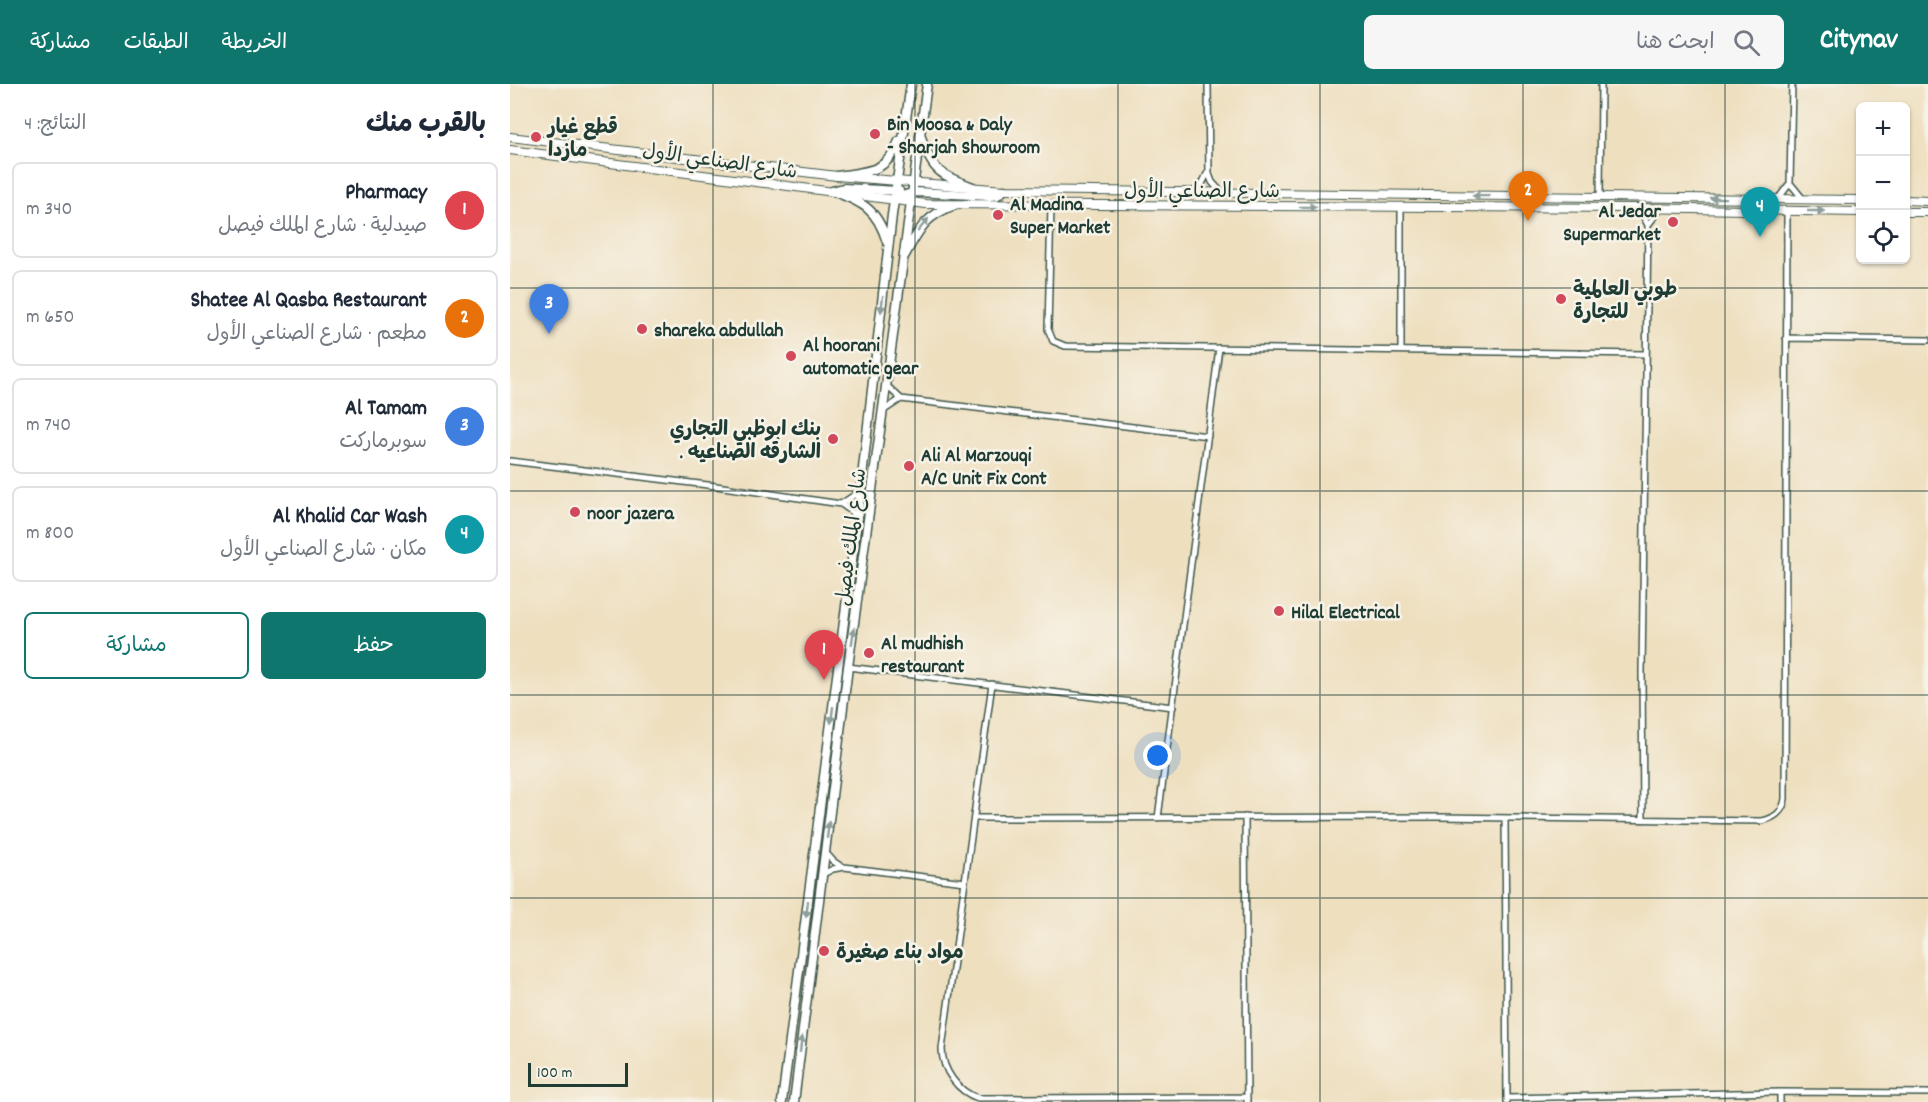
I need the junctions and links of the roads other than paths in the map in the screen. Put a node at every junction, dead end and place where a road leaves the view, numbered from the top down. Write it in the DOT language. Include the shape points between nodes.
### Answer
graph roads {
  1 [pos="911,84"];
  2 [pos="927,84"];
  3 [pos="1208,84"];
  4 [pos="1601,84"];
  5 [pos="1792,84"];
  6 [pos="905,123"];
  7 [pos="921,136"];
  8 [pos="510,137"];
  9 [pos="510,150"];
  10 [pos="1208,170"];
  11 [pos="837,176"];
  12 [pos="1791,183"];
  13 [pos="973,187"];
  14 [pos="913,188"];
  15 [pos="1004,190"];
  16 [pos="832,191"];
  17 [pos="895,191"];
  18 [pos="1195,192"];
  19 [pos="1221,192"];
  20 [pos="1600,197"];
  21 [pos="1778,199"];
  22 [pos="1803,199"];
  23 [pos="1856,200"];
  24 [pos="1910,200"];
  25 [pos="1928,201"];
  26 [pos="910,203"];
  27 [pos="955,205"];
  28 [pos="1051,206"];
  29 [pos="1401,207"];
  30 [pos="1636,208"];
  31 [pos="1660,209"];
  32 [pos="1787,211"];
  33 [pos="1856,212"];
  34 [pos="1910,212"];
  35 [pos="1928,212"];
  36 [pos="1648,225"];
  37 [pos="888,246"];
  38 [pos="903,258"];
  39 [pos="1786,338"];
  40 [pos="1928,340"];
  41 [pos="1219,348"];
  42 [pos="1401,350"];
  43 [pos="1646,354"];
  44 [pos="886,386"];
  45 [pos="901,399"];
  46 [pos="883,411"];
  47 [pos="1208,436"];
  48 [pos="510,461"];
  49 [pos="860,491"];
  50 [pos="841,504"];
  51 [pos="857,521"];
  52 [pos="848,667"];
  53 [pos="992,684"];
  54 [pos="1173,707"];
  55 [pos="1245,817"];
  56 [pos="974,818"];
  57 [pos="1158,818"];
  58 [pos="1505,818"];
  59 [pos="1643,820"];
  60 [pos="825,852"];
  61 [pos="844,867"];
  62 [pos="823,874"];
  63 [pos="965,882"];
  64 [pos="1780,1092"];
  65 [pos="1928,1093"];
  66 [pos="1247,1099"];
  67 [pos="1507,1100"];
  68 [pos="782,1102"];
  69 [pos="794,1102"];
  70 [pos="1780,1102"];
  1 -- 6 [label="main road, شارع الملك فيصل"];
  2 -- 7 [label="main road, شارع الملك فيصل"];
  3 -- 10 [label="street"];
  4 -- 20 [label="street"];
  5 -- 12 [label="street"];
  6 -- 11 [label="main road" via="895,150 881,166"];
  6 -- 17 [label="main road, شارع الملك فيصل"];
  7 -- 13 [label="main road" via="927,155 939,172"];
  7 -- 14 [label="main road, شارع الملك فيصل"];
  8 -- 11 [label="main road, شارع الصناعي الأول"];
  9 -- 16 [label="main road, شارع الصناعي الأول"];
  10 -- 18 [label="street"];
  10 -- 19 [label="street"];
  11 -- 17 [label="main road, شارع الصناعي الأول"];
  12 -- 21 [label="street"];
  12 -- 22 [label="street"];
  13 -- 14 [label="main road, شارع الصناعي الأول"];
  13 -- 15 [label="main road, شارع الصناعي الأول"];
  14 -- 15 [label="main road" via="990,196"];
  14 -- 17 [label="main road"];
  14 -- 17 [label="main road, شارع الصناعي الأول"];
  14 -- 26 [label="main road, شارع الملك فيصل"];
  15 -- 18 [label="main road, شارع الصناعي الأول"];
  16 -- 17 [label="main road"];
  16 -- 37 [label="main road" via="870,209"];
  17 -- 26 [label="main road, شارع الصناعي الأول"];
  17 -- 37 [label="main road, شارع الملك فيصل"];
  18 -- 19 [label="main road, شارع الصناعي الأول"];
  20 -- 19 [label="main road, شارع الصناعي الأول, one-way"];
  21 -- 20 [label="main road, شارع الصناعي الأول, one-way"];
  21 -- 22 [label="main road, شارع الصناعي الأول"];
  22 -- 23 [label="main road, شارع الصناعي الأول"];
  24 -- 25 [label="main road"];
  26 -- 27 [label="main road, شارع الصناعي الأول"];
  26 -- 38 [label="main road, شارع الملك فيصل"];
  27 -- 28 [label="main road, شارع الصناعي الأول"];
  38 -- 27 [label="main road, one-way" via="927,219"];
  28 -- 29 [label="main road, شارع الصناعي الأول, one-way"];
  28 -- 41 [label="street" via="1048,329 1053,341 1065,346"];
  29 -- 30 [label="main road, شارع الصناعي الأول"];
  29 -- 42 [label="street"];
  30 -- 31 [label="main road, شارع الصناعي الأول"];
  30 -- 36 [label="street"];
  31 -- 32 [label="main road, شارع الصناعي الأول"];
  31 -- 36 [label="street"];
  32 -- 33 [label="main road, شارع الصناعي الأول, one-way"];
  32 -- 39 [label="street"];
  34 -- 35 [label="main road"];
  36 -- 43 [label="street"];
  37 -- 49 [label="main road, شارع الملك فيصل, one-way"];
  38 -- 44 [label="main road, شارع الملك فيصل"];
  39 -- 40 [label="street"];
  39 -- 59 [label="street" via="1784,804 1775,816 1762,821"];
  41 -- 42 [label="street"];
  41 -- 47 [label="street"];
  42 -- 43 [label="street"];
  43 -- 59 [label="street"];
  44 -- 45 [label="street"];
  44 -- 46 [label="main road, شارع الملك فيصل"];
  45 -- 46 [label="street"];
  45 -- 47 [label="street"];
  52 -- 46 [label="main road, شارع الملك فيصل, one-way"];
  47 -- 54 [label="street"];
  48 -- 50 [label="street"];
  49 -- 50 [label="street"];
  49 -- 51 [label="main road, شارع الملك فيصل"];
  50 -- 51 [label="street"];
  51 -- 68 [label="main road, شارع الملك فيصل, one-way"];
  52 -- 53 [label="street"];
  60 -- 52 [label="main road, شارع الملك فيصل, one-way"];
  53 -- 54 [label="street"];
  53 -- 56 [label="street"];
  54 -- 57 [label="street"];
  55 -- 57 [label="street"];
  55 -- 58 [label="street"];
  55 -- 66 [label="street"];
  56 -- 57 [label="street"];
  56 -- 63 [label="street"];
  58 -- 59 [label="street"];
  58 -- 67 [label="street"];
  60 -- 61 [label="street"];
  60 -- 62 [label="main road, شارع الملك فيصل"];
  61 -- 62 [label="street"];
  61 -- 63 [label="street"];
  69 -- 62 [label="main road, شارع الملك فيصل, one-way"];
  63 -- 66 [label="street" via="942,1055 950,1076 966,1092 983,1098"];
  64 -- 65 [label="street"];
  64 -- 67 [label="street"];
  64 -- 70 [label="street"];
}
